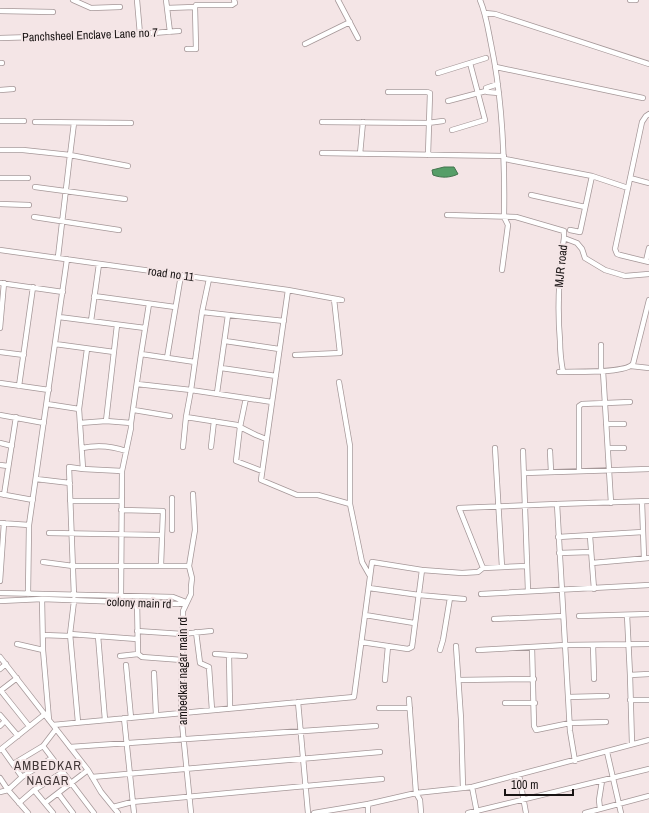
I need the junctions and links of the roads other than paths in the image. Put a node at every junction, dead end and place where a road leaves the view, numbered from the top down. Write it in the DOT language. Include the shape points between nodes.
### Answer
graph roads {
  1 [pos="73,0"];
  2 [pos="138,0"];
  3 [pos="166,0"];
  4 [pos="234,0"];
  5 [pos="338,0"];
  6 [pos="480,0"];
  7 [pos="630,0"];
  8 [pos="636,0"];
  9 [pos="120,7"];
  10 [pos="194,7"];
  11 [pos="167,8"];
  12 [pos="0,11"];
  13 [pos="53,12"];
  14 [pos="485,13"];
  15 [pos="350,22"];
  16 [pos="179,31"];
  17 [pos="170,32"];
  18 [pos="140,34"];
  19 [pos="0,38"];
  20 [pos="358,38"];
  21 [pos="305,44"];
  22 [pos="187,50"];
  23 [pos="486,58"];
  24 [pos="470,63"];
  25 [pos="649,64"];
  26 [pos="496,67"];
  27 [pos="438,73"];
  28 [pos="498,84"];
  29 [pos="13,89"];
  30 [pos="0,90"];
  31 [pos="486,91"];
  32 [pos="388,92"];
  33 [pos="478,92"];
  34 [pos="499,93"];
  35 [pos="643,98"];
  36 [pos="448,101"];
  37 [pos="649,114"];
  38 [pos="0,121"];
  39 [pos="24,121"];
  40 [pos="443,121"];
  41 [pos="35,122"];
  42 [pos="322,122"];
  43 [pos="362,122"];
  44 [pos="74,123"];
  45 [pos="131,123"];
  46 [pos="428,123"];
  47 [pos="452,130"];
  48 [pos="0,150"];
  49 [pos="322,153"];
  50 [pos="360,154"];
  51 [pos="70,155"];
  52 [pos="428,155"];
  53 [pos="505,157"];
  54 [pos="128,166"];
  55 [pos="592,176"];
  56 [pos="0,178"];
  57 [pos="28,178"];
  58 [pos="630,178"];
  59 [pos="649,183"];
  60 [pos="35,186"];
  61 [pos="628,188"];
  62 [pos="66,190"];
  63 [pos="530,196"];
  64 [pos="125,199"];
  65 [pos="0,204"];
  66 [pos="29,204"];
  67 [pos="585,207"];
  68 [pos="447,216"];
  69 [pos="34,217"];
  70 [pos="504,217"];
  71 [pos="62,221"];
  72 [pos="120,230"];
  73 [pos="570,230"];
  74 [pos="564,238"];
  75 [pos="649,248"];
  76 [pos="0,250"];
  77 [pos="58,257"];
  78 [pos="67,259"];
  79 [pos="648,261"];
  80 [pos="99,264"];
  81 [pos="502,270"];
  82 [pos="649,274"];
  83 [pos="181,275"];
  84 [pos="208,279"];
  85 [pos="2,283"];
  86 [pos="33,287"];
  87 [pos="288,290"];
  88 [pos="63,292"];
  89 [pos="94,296"];
  90 [pos="334,299"];
  91 [pos="342,300"];
  92 [pos="649,300"];
  93 [pos="150,304"];
  94 [pos="175,307"];
  95 [pos="1,309"];
  96 [pos="202,312"];
  97 [pos="228,315"];
  98 [pos="59,317"];
  99 [pos="91,321"];
  100 [pos="284,321"];
  101 [pos="117,325"];
  102 [pos="0,328"];
  103 [pos="146,328"];
  104 [pos="225,341"];
  105 [pos="55,344"];
  106 [pos="601,345"];
  107 [pos="87,349"];
  108 [pos="279,349"];
  109 [pos="0,352"];
  110 [pos="114,352"];
  111 [pos="141,354"];
  112 [pos="24,355"];
  113 [pos="295,355"];
  114 [pos="167,358"];
  115 [pos="195,362"];
  116 [pos="631,366"];
  117 [pos="221,368"];
  118 [pos="649,368"];
  119 [pos="602,371"];
  120 [pos="276,376"];
  121 [pos="339,382"];
  122 [pos="0,383"];
  123 [pos="137,384"];
  124 [pos="19,386"];
  125 [pos="49,390"];
  126 [pos="192,390"];
  127 [pos="217,393"];
  128 [pos="246,398"];
  129 [pos="272,402"];
  130 [pos="630,402"];
  131 [pos="605,403"];
  132 [pos="47,404"];
  133 [pos="80,409"];
  134 [pos="134,410"];
  135 [pos="0,415"];
  136 [pos="170,416"];
  137 [pos="16,417"];
  138 [pos="186,417"];
  139 [pos="106,421"];
  140 [pos="214,421"];
  141 [pos="44,423"];
  142 [pos="80,423"];
  143 [pos="131,423"];
  144 [pos="606,424"];
  145 [pos="624,424"];
  146 [pos="240,427"];
  147 [pos="266,439"];
  148 [pos="0,443"];
  149 [pos="12,446"];
  150 [pos="183,447"];
  151 [pos="211,447"];
  152 [pos="82,448"];
  153 [pos="495,448"];
  154 [pos="608,448"];
  155 [pos="624,448"];
  156 [pos="126,451"];
  157 [pos="523,451"];
  158 [pos="550,451"];
  159 [pos="0,465"];
  160 [pos="8,466"];
  161 [pos="83,469"];
  162 [pos="649,470"];
  163 [pos="122,471"];
  164 [pos="262,471"];
  165 [pos="579,471"];
  166 [pos="608,471"];
  167 [pos="524,472"];
  168 [pos="551,472"];
  169 [pos="36,479"];
  170 [pos="70,483"];
  171 [pos="193,494"];
  172 [pos="2,495"];
  173 [pos="172,498"];
  174 [pos="33,500"];
  175 [pos="70,501"];
  176 [pos="121,501"];
  177 [pos="649,501"];
  178 [pos="642,502"];
  179 [pos="611,503"];
  180 [pos="350,504"];
  181 [pos="557,504"];
  182 [pos="525,506"];
  183 [pos="498,507"];
  184 [pos="121,510"];
  185 [pos="162,511"];
  186 [pos="172,511"];
  187 [pos="2,523"];
  188 [pos="30,525"];
  189 [pos="172,530"];
  190 [pos="643,532"];
  191 [pos="49,533"];
  192 [pos="72,534"];
  193 [pos="121,535"];
  194 [pos="161,535"];
  195 [pos="590,536"];
  196 [pos="558,537"];
  197 [pos="591,552"];
  198 [pos="560,553"];
  199 [pos="647,558"];
  200 [pos="43,562"];
  201 [pos="592,563"];
  202 [pos="120,565"];
  203 [pos="161,565"];
  204 [pos="73,566"];
  205 [pos="189,566"];
  206 [pos="527,566"];
  207 [pos="502,567"];
  208 [pos="483,568"];
  209 [pos="422,570"];
  210 [pos="370,577"];
  211 [pos="0,581"];
  212 [pos="649,585"];
  213 [pos="368,588"];
  214 [pos="594,589"];
  215 [pos="562,590"];
  216 [pos="528,591"];
  217 [pos="0,593"];
  218 [pos="6,593"];
  219 [pos="28,594"];
  220 [pos="481,594"];
  221 [pos="418,595"];
  222 [pos="121,596"];
  223 [pos="136,596"];
  224 [pos="450,598"];
  225 [pos="42,599"];
  226 [pos="76,599"];
  227 [pos="0,600"];
  228 [pos="6,600"];
  229 [pos="464,600"];
  230 [pos="138,602"];
  231 [pos="186,602"];
  232 [pos="649,614"];
  233 [pos="365,615"];
  234 [pos="627,615"];
  235 [pos="563,616"];
  236 [pos="579,616"];
  237 [pos="494,619"];
  238 [pos="414,623"];
  239 [pos="137,631"];
  240 [pos="196,632"];
  241 [pos="211,632"];
  242 [pos="182,634"];
  243 [pos="43,635"];
  244 [pos="70,635"];
  245 [pos="98,636"];
  246 [pos="137,639"];
  247 [pos="361,642"];
  248 [pos="17,644"];
  249 [pos="628,644"];
  250 [pos="649,644"];
  251 [pos="565,645"];
  252 [pos="593,645"];
  253 [pos="388,646"];
  254 [pos="456,646"];
  255 [pos="532,647"];
  256 [pos="43,650"];
  257 [pos="440,650"];
  258 [pos="478,650"];
  259 [pos="138,654"];
  260 [pos="214,654"];
  261 [pos="230,655"];
  262 [pos="120,656"];
  263 [pos="245,656"];
  264 [pos="0,657"];
  265 [pos="182,660"];
  266 [pos="6,664"];
  267 [pos="126,665"];
  268 [pos="0,669"];
  269 [pos="154,673"];
  270 [pos="630,674"];
  271 [pos="649,674"];
  272 [pos="16,678"];
  273 [pos="534,679"];
  274 [pos="594,679"];
  275 [pos="385,680"];
  276 [pos="459,680"];
  277 [pos="0,691"];
  278 [pos="607,696"];
  279 [pos="568,698"];
  280 [pos="409,699"];
  281 [pos="630,700"];
  282 [pos="649,700"];
  283 [pos="298,702"];
  284 [pos="505,703"];
  285 [pos="535,703"];
  286 [pos="230,708"];
  287 [pos="379,708"];
  288 [pos="410,708"];
  289 [pos="212,710"];
  290 [pos="181,713"];
  291 [pos="45,714"];
  292 [pos="0,715"];
  293 [pos="156,715"];
  294 [pos="124,718"];
  295 [pos="131,718"];
  296 [pos="49,720"];
  297 [pos="105,720"];
  298 [pos="5,721"];
  299 [pos="78,722"];
  300 [pos="606,722"];
  301 [pos="570,723"];
  302 [pos="0,726"];
  303 [pos="29,726"];
  304 [pos="376,726"];
  305 [pos="54,727"];
  306 [pos="300,731"];
  307 [pos="18,736"];
  308 [pos="184,739"];
  309 [pos="649,740"];
  310 [pos="126,743"];
  311 [pos="632,744"];
  312 [pos="43,746"];
  313 [pos="70,747"];
  314 [pos="1,749"];
  315 [pos="380,752"];
  316 [pos="607,752"];
  317 [pos="52,758"];
  318 [pos="302,758"];
  319 [pos="575,761"];
  320 [pos="12,764"];
  321 [pos="187,768"];
  322 [pos="649,769"];
  323 [pos="88,770"];
  324 [pos="63,772"];
  325 [pos="129,774"];
  326 [pos="519,775"];
  327 [pos="22,777"];
  328 [pos="92,777"];
  329 [pos="0,778"];
  330 [pos="613,778"];
  331 [pos="382,779"];
  332 [pos="602,781"];
  333 [pos="72,783"];
  334 [pos="304,787"];
  335 [pos="472,787"];
  336 [pos="463,788"];
  337 [pos="8,790"];
  338 [pos="34,790"];
  339 [pos="0,792"];
  340 [pos="58,793"];
  341 [pos="416,793"];
  342 [pos="649,796"];
  343 [pos="190,797"];
  344 [pos="523,800"];
  345 [pos="132,802"];
  346 [pos="19,803"];
  347 [pos="45,803"];
  348 [pos="368,804"];
  349 [pos="618,804"];
  350 [pos="113,807"];
  351 [pos="600,809"];
  352 [pos="476,812"];
  353 [pos="28,813"];
  354 [pos="53,813"];
  355 [pos="73,813"];
  356 [pos="94,813"];
  357 [pos="118,813"];
  358 [pos="134,813"];
  359 [pos="191,813"];
  360 [pos="308,813"];
  361 [pos="314,813"];
  362 [pos="368,813"];
  363 [pos="421,813"];
  364 [pos="468,813"];
  365 [pos="526,813"];
  366 [pos="585,813"];
  367 [pos="621,813"];
  1 -- 9 [label="street" via="91,8"];
  2 -- 18 [label="street"];
  3 -- 11 [label="street"];
  4 -- 10 [label="street" via="235,3 232,5"];
  5 -- 15 [label="street"];
  6 -- 14 [label="street"];
  7 -- 8 [label="street"];
  10 -- 11 [label="street"];
  10 -- 22 [label="street" via="196,49"];
  11 -- 17 [label="street"];
  12 -- 13 [label="street"];
  14 -- 25 [label="street" via="495,14"];
  14 -- 26 [label="street"];
  15 -- 20 [label="street"];
  15 -- 21 [label="street"];
  16 -- 17 [label="street, Panchsheel Enclave Lane no 7"];
  17 -- 18 [label="street, Panchsheel Enclave Lane no 7"];
  18 -- 19 [label="street, Panchsheel Enclave Lane no 7"];
  23 -- 24 [label="street"];
  24 -- 27 [label="street"];
  24 -- 33 [label="street"];
  26 -- 28 [label="street"];
  26 -- 35 [label="street"];
  28 -- 31 [label="street" via="486,88"];
  28 -- 34 [label="street"];
  29 -- 30 [label="street"];
  31 -- 33 [label="street"];
  31 -- 34 [label="street"];
  32 -- 46 [label="street" via="430,93"];
  33 -- 36 [label="street"];
  33 -- 47 [label="street" via="485,120"];
  34 -- 53 [label="street"];
  37 -- 58 [label="street" via="642,122"];
  38 -- 39 [label="street"];
  40 -- 46 [label="street"];
  41 -- 44 [label="street"];
  42 -- 43 [label="street"];
  43 -- 46 [label="street"];
  43 -- 50 [label="street"];
  44 -- 45 [label="street"];
  44 -- 51 [label="street"];
  46 -- 52 [label="street"];
  48 -- 51 [label="street"];
  49 -- 50 [label="street"];
  50 -- 52 [label="street"];
  51 -- 54 [label="street"];
  51 -- 62 [label="street"];
  52 -- 53 [label="street"];
  53 -- 55 [label="street"];
  53 -- 70 [label="street"];
  55 -- 61 [label="street"];
  55 -- 67 [label="street"];
  56 -- 57 [label="street"];
  58 -- 59 [label="street"];
  58 -- 61 [label="street"];
  60 -- 62 [label="street"];
  61 -- 79 [label="street" via="615,246 616,252"];
  62 -- 64 [label="street"];
  62 -- 71 [label="street"];
  63 -- 67 [label="street"];
  65 -- 66 [label="street"];
  67 -- 73 [label="street" via="580,232"];
  68 -- 70 [label="street, MJR road"];
  69 -- 71 [label="street"];
  70 -- 74 [label="street, MJR road" via="516,217 562,230"];
  70 -- 81 [label="street" via="508,225"];
  71 -- 72 [label="street"];
  71 -- 77 [label="street"];
  74 -- 82 [label="street" via="577,243 585,258 605,270 625,276"];
  74 -- 119 [label="street, MJR road" via="558,296 561,372"];
  75 -- 79 [label="street"];
  76 -- 77 [label="street, road no 11"];
  77 -- 78 [label="street, road no 11"];
  78 -- 80 [label="street, road no 11"];
  78 -- 88 [label="street"];
  80 -- 83 [label="street, road no 11"];
  80 -- 89 [label="street"];
  83 -- 84 [label="street, road no 11"];
  83 -- 94 [label="street"];
  84 -- 87 [label="street, road no 11"];
  84 -- 96 [label="street"];
  85 -- 86 [label="street"];
  85 -- 95 [label="street"];
  86 -- 88 [label="street"];
  86 -- 112 [label="street"];
  87 -- 90 [label="street, road no 11"];
  87 -- 100 [label="street"];
  88 -- 98 [label="street"];
  89 -- 93 [label="street"];
  89 -- 99 [label="street"];
  90 -- 91 [label="street, road no 11"];
  90 -- 113 [label="street" via="340,353"];
  92 -- 116 [label="street"];
  93 -- 94 [label="street"];
  93 -- 103 [label="street"];
  94 -- 114 [label="street"];
  95 -- 102 [label="street"];
  96 -- 97 [label="street"];
  96 -- 115 [label="street"];
  97 -- 100 [label="street"];
  97 -- 104 [label="street"];
  98 -- 99 [label="street"];
  98 -- 105 [label="street"];
  99 -- 101 [label="street"];
  100 -- 108 [label="street"];
  101 -- 103 [label="street"];
  101 -- 110 [label="street"];
  103 -- 111 [label="street"];
  104 -- 108 [label="street"];
  104 -- 117 [label="street"];
  105 -- 107 [label="street"];
  105 -- 125 [label="street"];
  106 -- 119 [label="street"];
  107 -- 110 [label="street"];
  107 -- 133 [label="street"];
  108 -- 120 [label="street"];
  109 -- 112 [label="street"];
  110 -- 139 [label="street"];
  111 -- 114 [label="street"];
  111 -- 123 [label="street"];
  112 -- 124 [label="street"];
  114 -- 115 [label="street"];
  115 -- 126 [label="street"];
  116 -- 118 [label="street"];
  116 -- 119 [label="street"];
  117 -- 120 [label="street"];
  117 -- 127 [label="street"];
  119 -- 131 [label="street"];
  120 -- 129 [label="street"];
  121 -- 180 [label="street" via="350,446"];
  122 -- 124 [label="street"];
  123 -- 126 [label="street"];
  123 -- 134 [label="street"];
  124 -- 125 [label="street"];
  125 -- 132 [label="street"];
  126 -- 127 [label="street"];
  126 -- 138 [label="street"];
  127 -- 128 [label="street"];
  128 -- 129 [label="street"];
  128 -- 146 [label="street"];
  129 -- 147 [label="street"];
  130 -- 131 [label="street"];
  131 -- 144 [label="street"];
  131 -- 165 [label="street" via="579,406"];
  132 -- 133 [label="street"];
  132 -- 141 [label="street"];
  133 -- 142 [label="street"];
  134 -- 136 [label="street"];
  134 -- 143 [label="street"];
  135 -- 137 [label="street"];
  137 -- 141 [label="street"];
  137 -- 149 [label="street"];
  138 -- 140 [label="street"];
  138 -- 150 [label="street"];
  139 -- 142 [label="street"];
  139 -- 143 [label="street"];
  140 -- 146 [label="street" via="238,424"];
  140 -- 151 [label="street"];
  141 -- 169 [label="street"];
  142 -- 152 [label="street"];
  143 -- 156 [label="street"];
  144 -- 145 [label="street"];
  144 -- 154 [label="street"];
  146 -- 147 [label="street"];
  146 -- 164 [label="street" via="236,461"];
  147 -- 164 [label="street"];
  148 -- 149 [label="street"];
  149 -- 160 [label="street"];
  152 -- 156 [label="street" via="105,446"];
  152 -- 161 [label="street"];
  153 -- 183 [label="street"];
  154 -- 155 [label="street"];
  154 -- 166 [label="street"];
  156 -- 163 [label="street"];
  157 -- 167 [label="street"];
  158 -- 168 [label="street"];
  159 -- 160 [label="street"];
  160 -- 172 [label="street"];
  161 -- 163 [label="street"];
  161 -- 170 [label="street" via="69,467"];
  162 -- 166 [label="street"];
  163 -- 176 [label="street"];
  164 -- 180 [label="street" via="261,480 297,495 318,495"];
  165 -- 166 [label="street"];
  165 -- 168 [label="street"];
  166 -- 179 [label="street"];
  167 -- 168 [label="street"];
  167 -- 182 [label="street"];
  169 -- 170 [label="street"];
  169 -- 174 [label="street"];
  170 -- 175 [label="street"];
  171 -- 205 [label="street, ambedkar nagar main rd" via="195,530"];
  172 -- 174 [label="street"];
  173 -- 186 [label="street"];
  174 -- 188 [label="street"];
  175 -- 176 [label="street"];
  175 -- 192 [label="street"];
  176 -- 184 [label="street"];
  177 -- 178 [label="street"];
  178 -- 179 [label="street"];
  178 -- 190 [label="street"];
  179 -- 181 [label="street"];
  180 -- 210 [label="street" via="362,562"];
  181 -- 182 [label="street"];
  181 -- 196 [label="street"];
  182 -- 183 [label="street"];
  182 -- 206 [label="street"];
  183 -- 207 [label="street"];
  183 -- 208 [label="street" via="460,508"];
  184 -- 185 [label="street"];
  184 -- 193 [label="street"];
  185 -- 186 [label="street"];
  185 -- 194 [label="street"];
  186 -- 189 [label="street"];
  187 -- 188 [label="street"];
  187 -- 211 [label="street"];
  188 -- 219 [label="street"];
  190 -- 195 [label="street"];
  190 -- 199 [label="street"];
  191 -- 192 [label="street"];
  192 -- 193 [label="street"];
  192 -- 204 [label="street"];
  193 -- 194 [label="street"];
  193 -- 202 [label="street"];
  194 -- 203 [label="street"];
  195 -- 196 [label="street"];
  195 -- 197 [label="street"];
  196 -- 198 [label="street"];
  197 -- 198 [label="street"];
  197 -- 201 [label="street"];
  198 -- 215 [label="street"];
  199 -- 201 [label="street"];
  200 -- 204 [label="street"];
  201 -- 214 [label="street"];
  202 -- 203 [label="street"];
  202 -- 204 [label="street"];
  202 -- 222 [label="street"];
  203 -- 205 [label="street"];
  204 -- 226 [label="street"];
  205 -- 231 [label="street, ambedkar nagar main rd" via="192,587"];
  206 -- 207 [label="street"];
  206 -- 216 [label="street"];
  207 -- 208 [label="street"];
  208 -- 209 [label="street" via="478,572 462,573"];
  209 -- 210 [label="street" via="372,562"];
  209 -- 221 [label="street"];
  210 -- 213 [label="street"];
  212 -- 214 [label="street"];
  213 -- 221 [label="street"];
  213 -- 233 [label="street"];
  214 -- 215 [label="street"];
  215 -- 216 [label="street"];
  215 -- 235 [label="street"];
  216 -- 220 [label="street"];
  217 -- 218 [label="street, colony main rd"];
  218 -- 219 [label="street, colony main rd"];
  218 -- 228 [label="street"];
  219 -- 226 [label="street, colony main rd"];
  221 -- 224 [label="street"];
  221 -- 238 [label="street"];
  222 -- 223 [label="street, colony main rd"];
  222 -- 226 [label="street, colony main rd"];
  223 -- 230 [label="street"];
  223 -- 231 [label="street, colony main rd" via="173,597"];
  224 -- 229 [label="street"];
  224 -- 257 [label="street"];
  225 -- 226 [label="street, colony main rd"];
  225 -- 228 [label="street, colony main rd"];
  225 -- 243 [label="street"];
  226 -- 230 [label="street, colony main rd"];
  226 -- 244 [label="street"];
  227 -- 228 [label="street, colony main rd"];
  230 -- 231 [label="street, colony main rd"];
  230 -- 239 [label="street"];
  231 -- 242 [label="street, ambedkar nagar main rd"];
  232 -- 234 [label="street"];
  233 -- 238 [label="street"];
  233 -- 247 [label="street"];
  234 -- 236 [label="street"];
  234 -- 249 [label="street"];
  235 -- 237 [label="street"];
  235 -- 251 [label="street"];
  238 -- 253 [label="street" via="411,648 408,650"];
  239 -- 242 [label="street"];
  239 -- 246 [label="street"];
  240 -- 241 [label="street"];
  240 -- 242 [label="street"];
  240 -- 289 [label="street" via="200,663 210,667"];
  242 -- 265 [label="street, ambedkar nagar main rd"];
  243 -- 244 [label="street"];
  243 -- 256 [label="street"];
  244 -- 245 [label="street"];
  244 -- 299 [label="street"];
  245 -- 246 [label="street"];
  245 -- 297 [label="street"];
  246 -- 259 [label="street"];
  247 -- 253 [label="street"];
  247 -- 283 [label="street" via="354,697"];
  248 -- 256 [label="street"];
  249 -- 250 [label="street"];
  249 -- 252 [label="street"];
  249 -- 270 [label="street"];
  251 -- 252 [label="street"];
  251 -- 255 [label="street"];
  251 -- 279 [label="street"];
  252 -- 274 [label="street"];
  253 -- 275 [label="street"];
  254 -- 276 [label="street"];
  255 -- 258 [label="street"];
  255 -- 273 [label="street"];
  256 -- 296 [label="street"];
  259 -- 262 [label="street"];
  259 -- 265 [label="street" via="142,657"];
  260 -- 261 [label="street"];
  261 -- 263 [label="street"];
  261 -- 286 [label="street"];
  264 -- 266 [label="street"];
  265 -- 290 [label="street, ambedkar nagar main rd"];
  266 -- 268 [label="street"];
  266 -- 272 [label="street"];
  267 -- 295 [label="street"];
  269 -- 293 [label="street"];
  270 -- 271 [label="street"];
  270 -- 281 [label="street"];
  272 -- 277 [label="street"];
  272 -- 291 [label="street"];
  273 -- 276 [label="street"];
  273 -- 285 [label="street"];
  276 -- 336 [label="street"];
  277 -- 303 [label="street"];
  278 -- 279 [label="street"];
  279 -- 301 [label="street"];
  280 -- 288 [label="street"];
  281 -- 282 [label="street"];
  281 -- 311 [label="street"];
  283 -- 286 [label="street"];
  283 -- 306 [label="street"];
  284 -- 285 [label="street"];
  285 -- 301 [label="street" via="536,730"];
  286 -- 289 [label="street"];
  287 -- 288 [label="street"];
  288 -- 341 [label="street"];
  289 -- 290 [label="street"];
  290 -- 293 [label="street"];
  290 -- 308 [label="street, ambedkar nagar main rd"];
  291 -- 296 [label="street"];
  291 -- 303 [label="street"];
  292 -- 298 [label="street"];
  293 -- 295 [label="street"];
  294 -- 295 [label="street"];
  294 -- 297 [label="street"];
  294 -- 310 [label="street"];
  296 -- 305 [label="street"];
  297 -- 299 [label="street"];
  298 -- 302 [label="street"];
  298 -- 307 [label="street"];
  299 -- 305 [label="street"];
  300 -- 301 [label="street"];
  301 -- 319 [label="street"];
  303 -- 307 [label="street"];
  304 -- 306 [label="street"];
  305 -- 312 [label="street"];
  305 -- 313 [label="street"];
  306 -- 308 [label="street"];
  306 -- 318 [label="street"];
  307 -- 314 [label="street"];
  308 -- 310 [label="street"];
  308 -- 321 [label="street, ambedkar nagar main rd"];
  309 -- 311 [label="street"];
  310 -- 313 [label="street"];
  310 -- 325 [label="street"];
  311 -- 316 [label="street"];
  312 -- 317 [label="street"];
  312 -- 320 [label="street"];
  313 -- 323 [label="street"];
  314 -- 320 [label="street"];
  315 -- 318 [label="street"];
  316 -- 319 [label="street"];
  316 -- 330 [label="street"];
  317 -- 324 [label="street"];
  317 -- 327 [label="street"];
  318 -- 321 [label="street"];
  318 -- 334 [label="street"];
  319 -- 326 [label="street"];
  320 -- 327 [label="street"];
  321 -- 325 [label="street"];
  321 -- 343 [label="street, ambedkar nagar main rd"];
  322 -- 330 [label="street"];
  323 -- 328 [label="street"];
  323 -- 333 [label="street"];
  324 -- 333 [label="street"];
  324 -- 338 [label="street"];
  325 -- 328 [label="street"];
  325 -- 345 [label="street"];
  326 -- 335 [label="street"];
  326 -- 344 [label="street"];
  327 -- 337 [label="street"];
  328 -- 350 [label="street"];
  329 -- 337 [label="street"];
  330 -- 332 [label="street"];
  330 -- 349 [label="street"];
  331 -- 334 [label="street"];
  332 -- 344 [label="street"];
  332 -- 351 [label="street"];
  333 -- 340 [label="street"];
  333 -- 356 [label="street"];
  334 -- 343 [label="street"];
  334 -- 360 [label="street"];
  335 -- 336 [label="street"];
  335 -- 352 [label="street"];
  336 -- 341 [label="street"];
  337 -- 339 [label="street"];
  337 -- 346 [label="street"];
  338 -- 346 [label="street"];
  338 -- 347 [label="street"];
  340 -- 347 [label="street"];
  340 -- 355 [label="street"];
  341 -- 348 [label="street"];
  341 -- 363 [label="street" via="420,800"];
  342 -- 349 [label="street"];
  343 -- 345 [label="street"];
  343 -- 359 [label="street, ambedkar nagar main rd"];
  344 -- 352 [label="street"];
  344 -- 365 [label="street"];
  345 -- 350 [label="street"];
  345 -- 358 [label="street"];
  346 -- 353 [label="street"];
  347 -- 354 [label="street"];
  348 -- 361 [label="street"];
  348 -- 362 [label="street"];
  349 -- 351 [label="street"];
  349 -- 367 [label="street"];
  350 -- 357 [label="street"];
  351 -- 366 [label="street"];
  352 -- 364 [label="street"];
}
